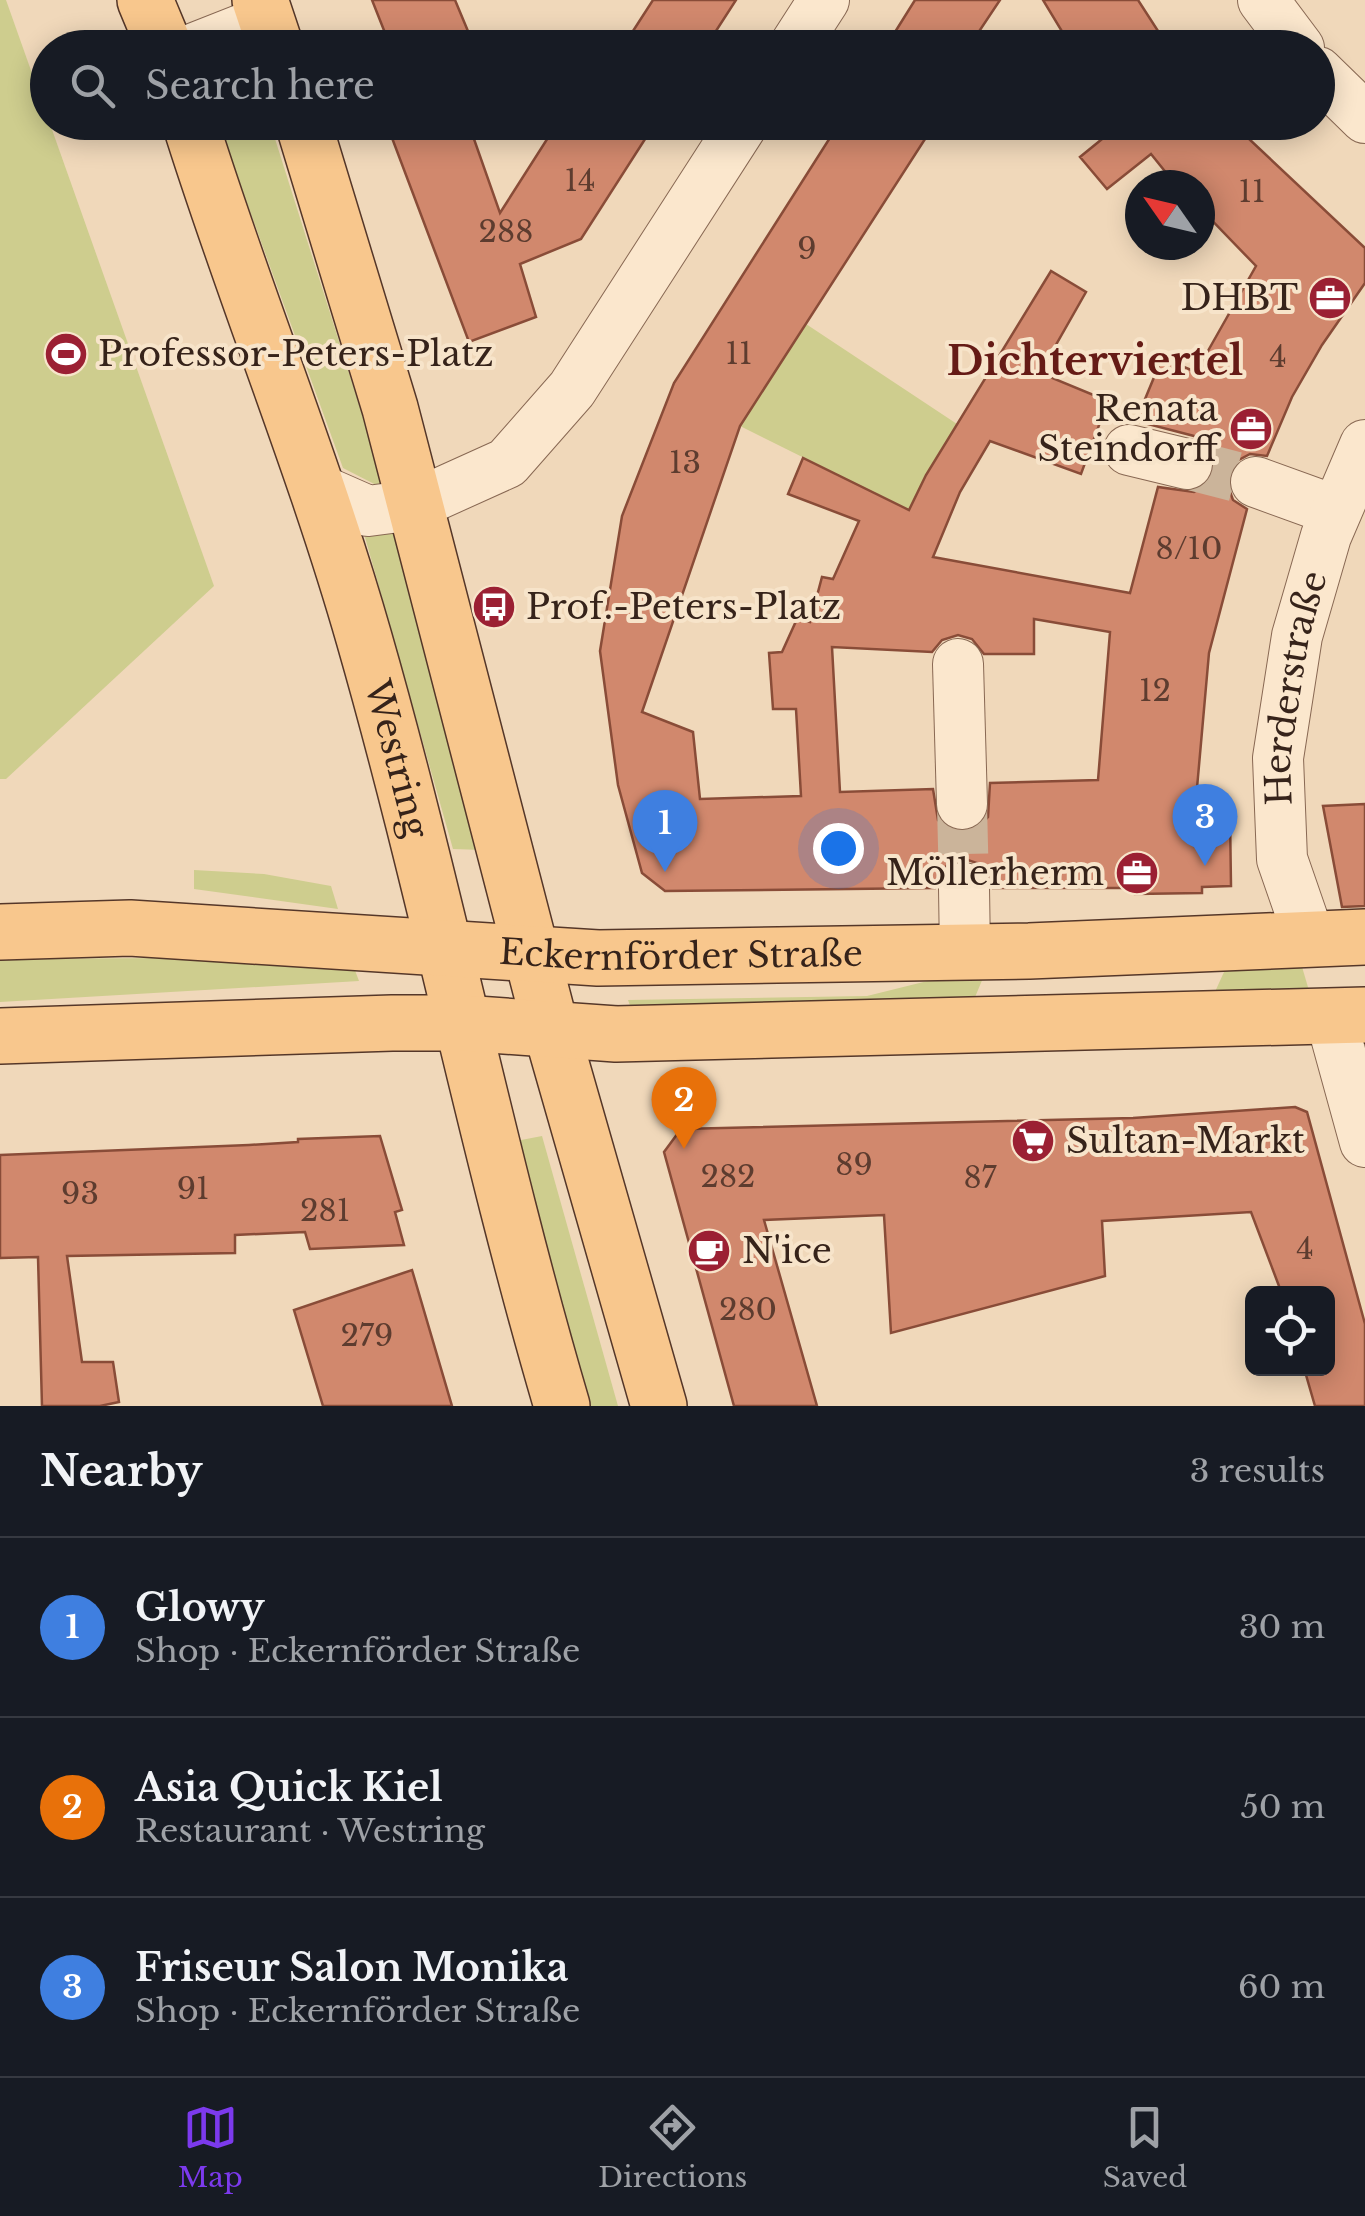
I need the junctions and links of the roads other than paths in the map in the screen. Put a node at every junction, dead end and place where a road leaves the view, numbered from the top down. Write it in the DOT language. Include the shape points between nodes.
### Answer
graph roads {
  1 [pos="146,0"];
  2 [pos="824,0"];
  3 [pos="1262,0"];
  4 [pos="158,30"];
  5 [pos="805,30"];
  6 [pos="1285,30"];
  7 [pos="1335,89"];
  8 [pos="1365,118"];
  9 [pos="196,140"];
  10 [pos="308,140"];
  11 [pos="732,140"];
  12 [pos="1365,445"];
  13 [pos="1130,450"];
  14 [pos="1187,464"];
  15 [pos="1256,482"];
  16 [pos="318,489"];
  17 [pos="414,505"];
  18 [pos="1336,512"];
  19 [pos="958,664"];
  20 [pos="962,804"];
  21 [pos="964,888"];
  22 [pos="0,932"];
  23 [pos="1309,937"];
  24 [pos="1365,937"];
  25 [pos="442,946"];
  26 [pos="965,952"];
  27 [pos="533,954"];
  28 [pos="1348,1015"];
  29 [pos="462,1023"];
  30 [pos="551,1029"];
  31 [pos="0,1036"];
  32 [pos="1365,1142"];
  33 [pos="562,1406"];
  34 [pos="660,1406"];
  1 -- 4 [label="main road"];
  2 -- 5 [label="street"];
  3 -- 6 [label="street"];
  7 -- 8 [label="street"];
  9 -- 16 [label="main road, Westring"];
  10 -- 17 [label="main road"];
  11 -- 17 [label="street" via="572,389 507,462"];
  12 -- 18 [label="street, Herderstraße"];
  13 -- 14 [label="street"];
  15 -- 18 [label="street"];
  16 -- 17 [label="street" via="368,511"];
  16 -- 25 [label="main road, Westring" via="420,840"];
  17 -- 27 [label="main road"];
  18 -- 23 [label="street, Herderstraße" via="1297,636 1278,758 1282,858"];
  19 -- 20 [label="street"];
  21 -- 26 [label="street"];
  22 -- 25 [label="main road, Eckernförder Straße" via="130,928"];
  23 -- 24 [label="main road, Eckernförder Straße"];
  23 -- 26 [label="main road, Eckernförder Straße"];
  25 -- 27 [label="main road, Eckernförder Straße"];
  25 -- 29 [label="main road, Westring"];
  26 -- 27 [label="main road, Eckernförder Straße"];
  27 -- 30 [label="main road"];
  28 -- 30 [label="main road, Eckernförder Straße" via="616,1034"];
  28 -- 32 [label="street" via="1344,1069"];
  29 -- 30 [label="main road, Eckernförder Straße"];
  29 -- 31 [label="main road, Eckernförder Straße"];
  29 -- 33 [label="main road, Westring"];
  30 -- 34 [label="main road"];
}
